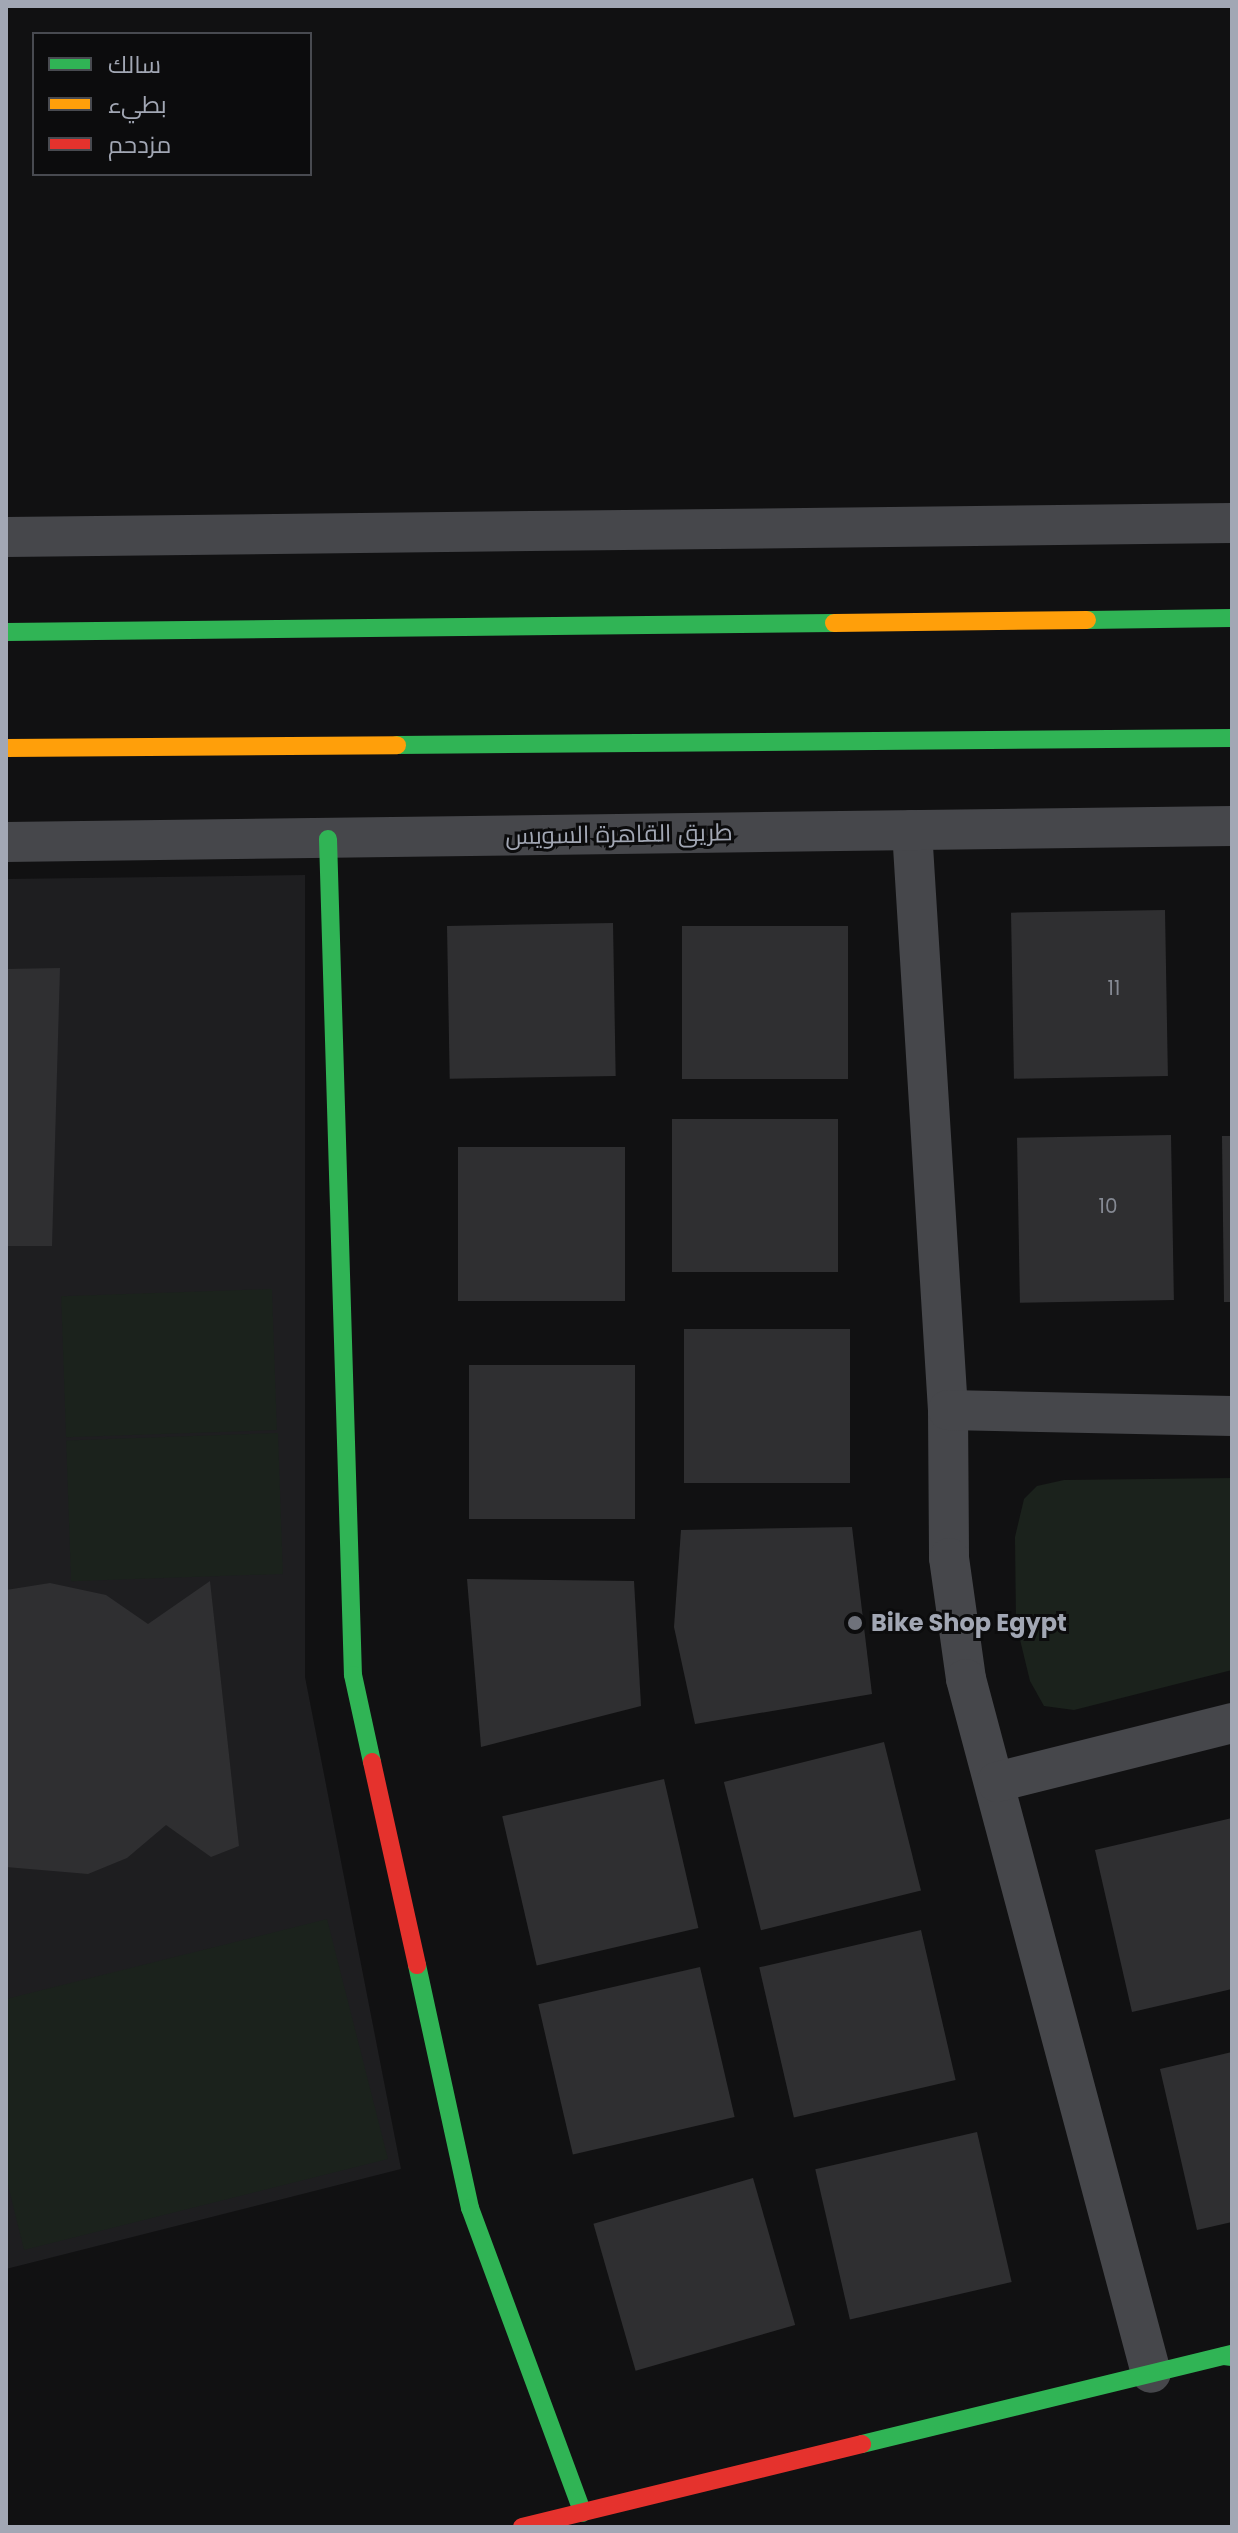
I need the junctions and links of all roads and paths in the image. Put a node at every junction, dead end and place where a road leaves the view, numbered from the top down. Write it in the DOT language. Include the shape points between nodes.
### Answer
graph roads {
  1 [pos="1232,523"];
  2 [pos="6,537"];
  3 [pos="1232,618"];
  4 [pos="6,632"];
  5 [pos="1232,738"];
  6 [pos="6,748"];
  7 [pos="1232,826"];
  8 [pos="912,830"];
  9 [pos="328,839"];
  10 [pos="6,842"];
  11 [pos="948,1410"];
  12 [pos="1232,1416"];
  13 [pos="1232,1723"];
  14 [pos="997,1782"];
  15 [pos="1229,2356"];
  16 [pos="1151,2373"];
  17 [pos="583,2513"];
  18 [pos="522,2527"];
  1 -- 2 [label="street"];
  3 -- 4 [label="main road"];
  5 -- 6 [label="main road"];
  7 -- 8 [label="street, طريق القاهرة السويس"];
  8 -- 9 [label="street, طريق القاهرة السويس"];
  8 -- 11 [label="street"];
  9 -- 10 [label="street, طريق القاهرة السويس"];
  9 -- 17 [label="main road" via="353,1675 470,2208"];
  11 -- 12 [label="street"];
  11 -- 14 [label="street" via="949,1558 966,1679"];
  13 -- 14 [label="street"];
  14 -- 16 [label="street"];
  15 -- 16 [label="main road"];
  16 -- 17 [label="main road"];
  17 -- 18 [label="main road"];
}
